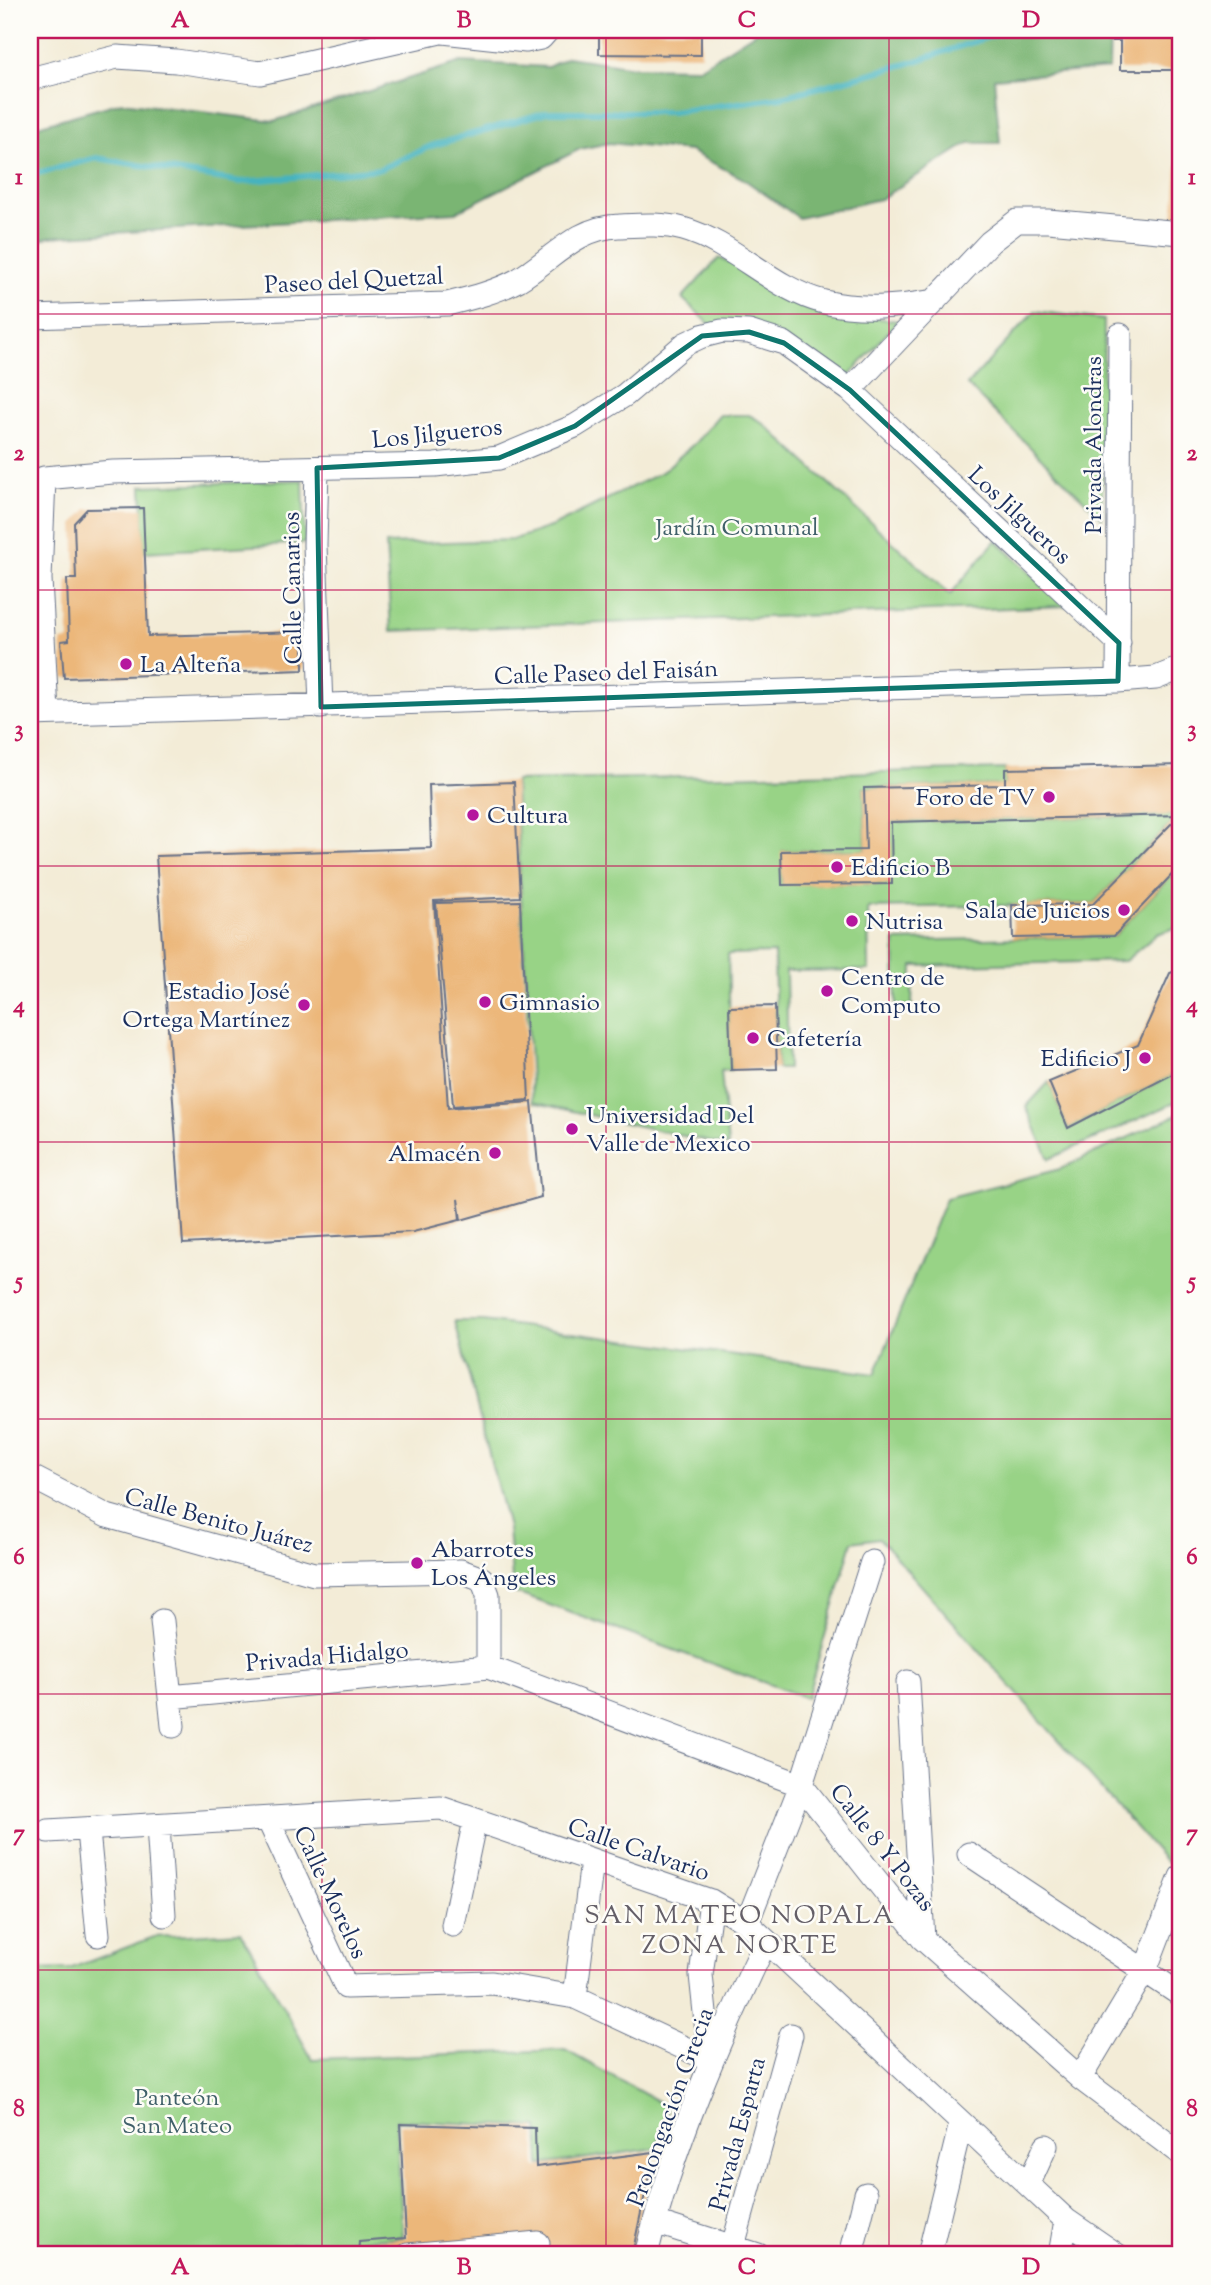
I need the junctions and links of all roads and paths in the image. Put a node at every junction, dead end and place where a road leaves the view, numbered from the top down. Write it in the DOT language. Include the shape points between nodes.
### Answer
graph roads {
  1 [pos="548,30"];
  2 [pos="446,31"];
  3 [pos="518,36"];
  4 [pos="30,79"];
  5 [pos="1181,233"];
  6 [pos="935,301"];
  7 [pos="30,317"];
  8 [pos="1120,335"];
  9 [pos="850,390"];
  10 [pos="317,468"];
  11 [pos="37,481"];
  12 [pos="1119,643"];
  13 [pos="1181,668"];
  14 [pos="1118,681"];
  15 [pos="321,707"];
  16 [pos="38,714"];
  17 [pos="30,1476"];
  18 [pos="873,1562"];
  19 [pos="162,1621"];
  20 [pos="488,1667"];
  21 [pos="908,1682"];
  22 [pos="170,1697"];
  23 [pos="173,1726"];
  24 [pos="801,1785"];
  25 [pos="268,1819"];
  26 [pos="475,1820"];
  27 [pos="158,1826"];
  28 [pos="48,1831"];
  29 [pos="88,1831"];
  30 [pos="969,1854"];
  31 [pos="592,1861"];
  32 [pos="1181,1877"];
  33 [pos="711,1901"];
  34 [pos="164,1915"];
  35 [pos="747,1923"];
  36 [pos="453,1924"];
  37 [pos="98,1935"];
  38 [pos="923,1939"];
  39 [pos="766,1941"];
  40 [pos="1146,1968"];
  41 [pos="1181,1994"];
  42 [pos="575,1997"];
  43 [pos="791,2035"];
  44 [pos="710,2060"];
  45 [pos="1080,2078"];
  46 [pos="961,2123"];
  47 [pos="1046,2146"];
  48 [pos="1181,2154"];
  49 [pos="1029,2183"];
  50 [pos="866,2193"];
  51 [pos="1066,2220"];
  52 [pos="655,2222"];
  53 [pos="538,2243"];
  54 [pos="748,2252"];
  55 [pos="453,2254"];
  56 [pos="408,2255"];
  57 [pos="646,2255"];
  58 [pos="851,2255"];
  59 [pos="929,2255"];
  60 [pos="1060,2255"];
  61 [pos="1117,2255"];
  1 -- 3 [label="street" via="541,38"];
  2 -- 3 [label="street"];
  2 -- 4 [label="street" via="260,73 117,57"];
  5 -- 6 [label="street" via="1017,221 990,242"];
  6 -- 7 [label="street, Paseo del Quetzal" via="858,308 822,301 779,282 702,236 680,228 616,226 588,231 517,280 447,304"];
  6 -- 9 [label="street"];
  8 -- 12 [label="street, Privada Alondras"];
  9 -- 10 [label="street, Los Jilgueros" via="783,343 749,332 722,331 685,344 625,395 536,445 499,457 435,465"];
  9 -- 12 [label="street, Los Jilgueros"];
  10 -- 11 [label="street, Los Jilgueros" via="113,472"];
  10 -- 15 [label="street, Calle Canarios"];
  11 -- 16 [label="street"];
  12 -- 14 [label="street, Privada Alondras"];
  13 -- 14 [label="street, Calle Paseo del Faisán" via="1156,678"];
  14 -- 15 [label="street, Calle Paseo del Faisán"];
  15 -- 16 [label="street, Calle Paseo del Faisán"];
  17 -- 20 [label="street, Calle Benito Juárez" via="107,1516 314,1574 461,1570 482,1579 488,1595"];
  18 -- 24 [label="street"];
  19 -- 22 [label="street"];
  20 -- 22 [label="street, Privada Hidalgo"];
  20 -- 24 [label="street, Calle 8 Y Pozas"];
  21 -- 38 [label="street"];
  22 -- 23 [label="street"];
  24 -- 35 [label="street"];
  24 -- 38 [label="street, Calle 8 Y Pozas"];
  25 -- 26 [label="street, Calle Calvario" via="441,1808"];
  25 -- 27 [label="street, Calle Calvario"];
  25 -- 42 [label="street, Calle Morelos" via="346,1987 492,1983"];
  26 -- 31 [label="street, Calle Calvario"];
  26 -- 36 [label="street"];
  27 -- 29 [label="street, Calle Calvario"];
  27 -- 34 [label="street"];
  28 -- 29 [label="street, Calle Calvario"];
  29 -- 37 [label="street"];
  30 -- 40 [label="street"];
  31 -- 33 [label="street, Calle Calvario"];
  31 -- 42 [label="street"];
  32 -- 40 [label="street"];
  33 -- 35 [label="street, Calle Calvario"];
  33 -- 44 [label="street" via="701,1975"];
  35 -- 39 [label="street, Calle Calvario"];
  38 -- 45 [label="street, Calle 8 Y Pozas"];
  39 -- 44 [label="street, Prolongación Grecia"];
  39 -- 46 [label="street, Calle Calvario"];
  40 -- 41 [label="street"];
  40 -- 45 [label="street"];
  42 -- 44 [label="street, Calle Morelos"];
  43 -- 54 [label="street, Privada Esparta"];
  44 -- 52 [label="street, Prolongación Grecia"];
  45 -- 48 [label="street, Calle 8 Y Pozas"];
  46 -- 49 [label="street, Calle Calvario"];
  46 -- 59 [label="street"];
  47 -- 49 [label="street"];
  49 -- 51 [label="street, Calle Calvario"];
  50 -- 58 [label="street"];
  51 -- 60 [label="street"];
  51 -- 61 [label="street, Calle Calvario"];
  52 -- 54 [label="street"];
  52 -- 57 [label="street, Prolongación Grecia"];
  53 -- 55 [label="street"];
  55 -- 56 [label="street"];
}
